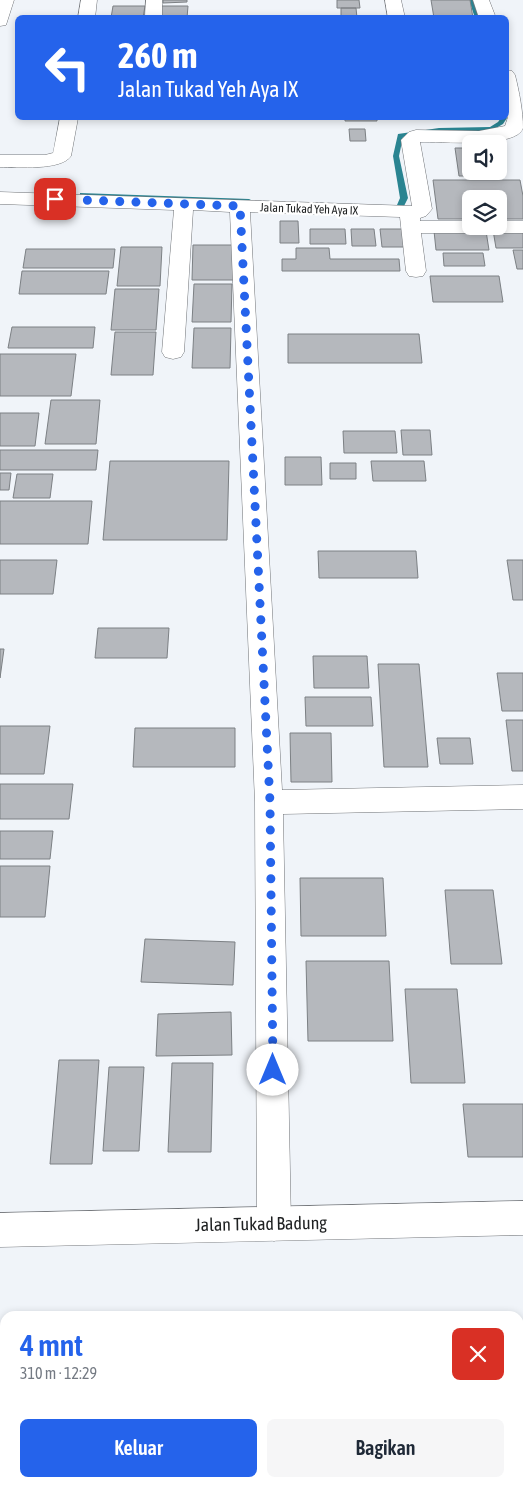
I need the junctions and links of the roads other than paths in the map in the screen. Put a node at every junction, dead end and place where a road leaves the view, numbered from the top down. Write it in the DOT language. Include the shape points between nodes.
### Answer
graph roads {
  1 [pos="6,0"];
  2 [pos="89,0"];
  3 [pos="154,0"];
  4 [pos="393,0"];
  5 [pos="481,0"];
  6 [pos="86,15"];
  7 [pos="153,15"];
  8 [pos="396,15"];
  9 [pos="487,15"];
  10 [pos="0,21"];
  11 [pos="509,86"];
  12 [pos="69,120"];
  13 [pos="0,161"];
  14 [pos="0,198"];
  15 [pos="184,203"];
  16 [pos="240,206"];
  17 [pos="410,220"];
  18 [pos="523,227"];
  19 [pos="416,271"];
  20 [pos="173,352"];
  21 [pos="523,797"];
  22 [pos="270,802"];
  23 [pos="523,1218"];
  24 [pos="274,1224"];
  25 [pos="0,1230"];
  1 -- 10 [label="street"];
  2 -- 6 [label="street"];
  3 -- 7 [label="street"];
  4 -- 8 [label="street"];
  5 -- 9 [label="street"];
  11 -- 17 [label="street" via="517,116 513,129 504,134 411,138 422,209"];
  12 -- 13 [label="street" via="62,156 46,161"];
  14 -- 15 [label="street, Jalan Tukad Yeh Aya IX"];
  15 -- 16 [label="street, Jalan Tukad Yeh Aya IX"];
  15 -- 20 [label="street"];
  16 -- 17 [label="street, Jalan Tukad Yeh Aya IX"];
  16 -- 22 [label="street"];
  17 -- 18 [label="street, Jalan Tukad Yeh Aya IX"];
  17 -- 19 [label="street"];
  21 -- 22 [label="street"];
  22 -- 24 [label="street"];
  23 -- 24 [label="street, Jalan Tukad Badung"];
  24 -- 25 [label="street, Jalan Tukad Badung"];
}
